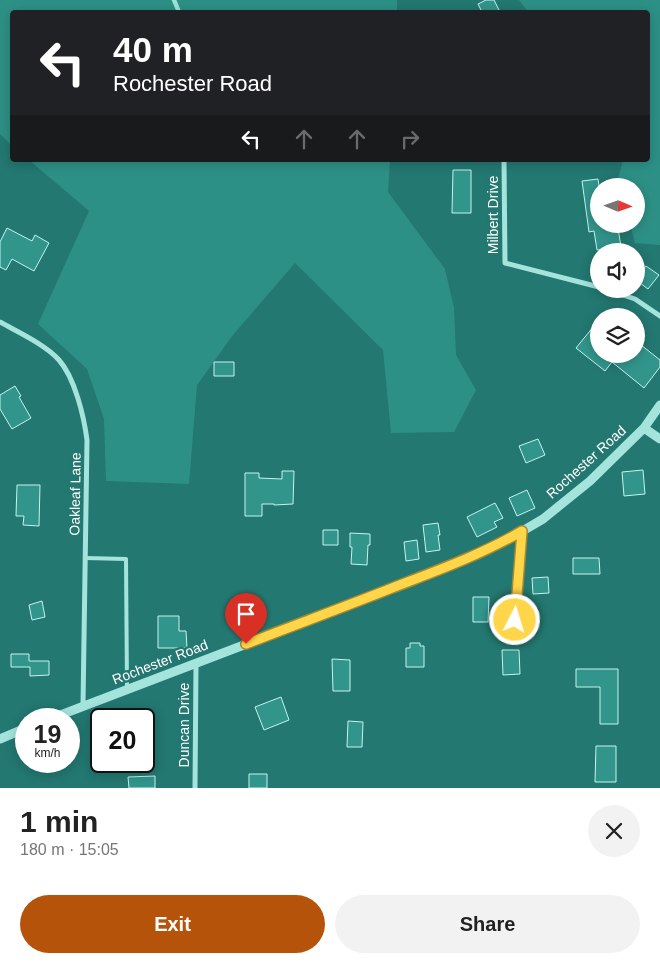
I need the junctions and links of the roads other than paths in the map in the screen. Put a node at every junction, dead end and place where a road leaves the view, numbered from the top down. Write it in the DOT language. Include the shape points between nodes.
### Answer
graph roads {
  1 [pos="504,162"];
  2 [pos="590,285"];
  3 [pos="632,298"];
  4 [pos="660,316"];
  5 [pos="0,322"];
  6 [pos="660,405"];
  7 [pos="644,428"];
  8 [pos="660,439"];
  9 [pos="522,531"];
  10 [pos="85,558"];
  11 [pos="515,620"];
  12 [pos="196,663"];
  13 [pos="127,689"];
  14 [pos="83,705"];
  15 [pos="76,708"];
  16 [pos="15,733"];
  17 [pos="0,739"];
  18 [pos="195,788"];
  1 -- 2 [label="street, Milbert Drive" via="505,264"];
  3 -- 4 [label="street"];
  5 -- 10 [label="street, Oakleaf Lane" via="39,344 59,360 69,374 85,423 87,440"];
  6 -- 7 [label="street, Rochester Road"];
  7 -- 8 [label="street"];
  7 -- 9 [label="street, Rochester Road" via="590,481"];
  9 -- 11 [label="lane"];
  9 -- 12 [label="street, Rochester Road" via="435,572"];
  10 -- 13 [label="lane" via="126,560"];
  10 -- 14 [label="street, Oakleaf Lane"];
  12 -- 13 [label="street, Rochester Road"];
  12 -- 18 [label="street, Duncan Drive"];
  13 -- 14 [label="street, Rochester Road"];
  14 -- 15 [label="street, Rochester Road"];
  16 -- 17 [label="street"];
}
